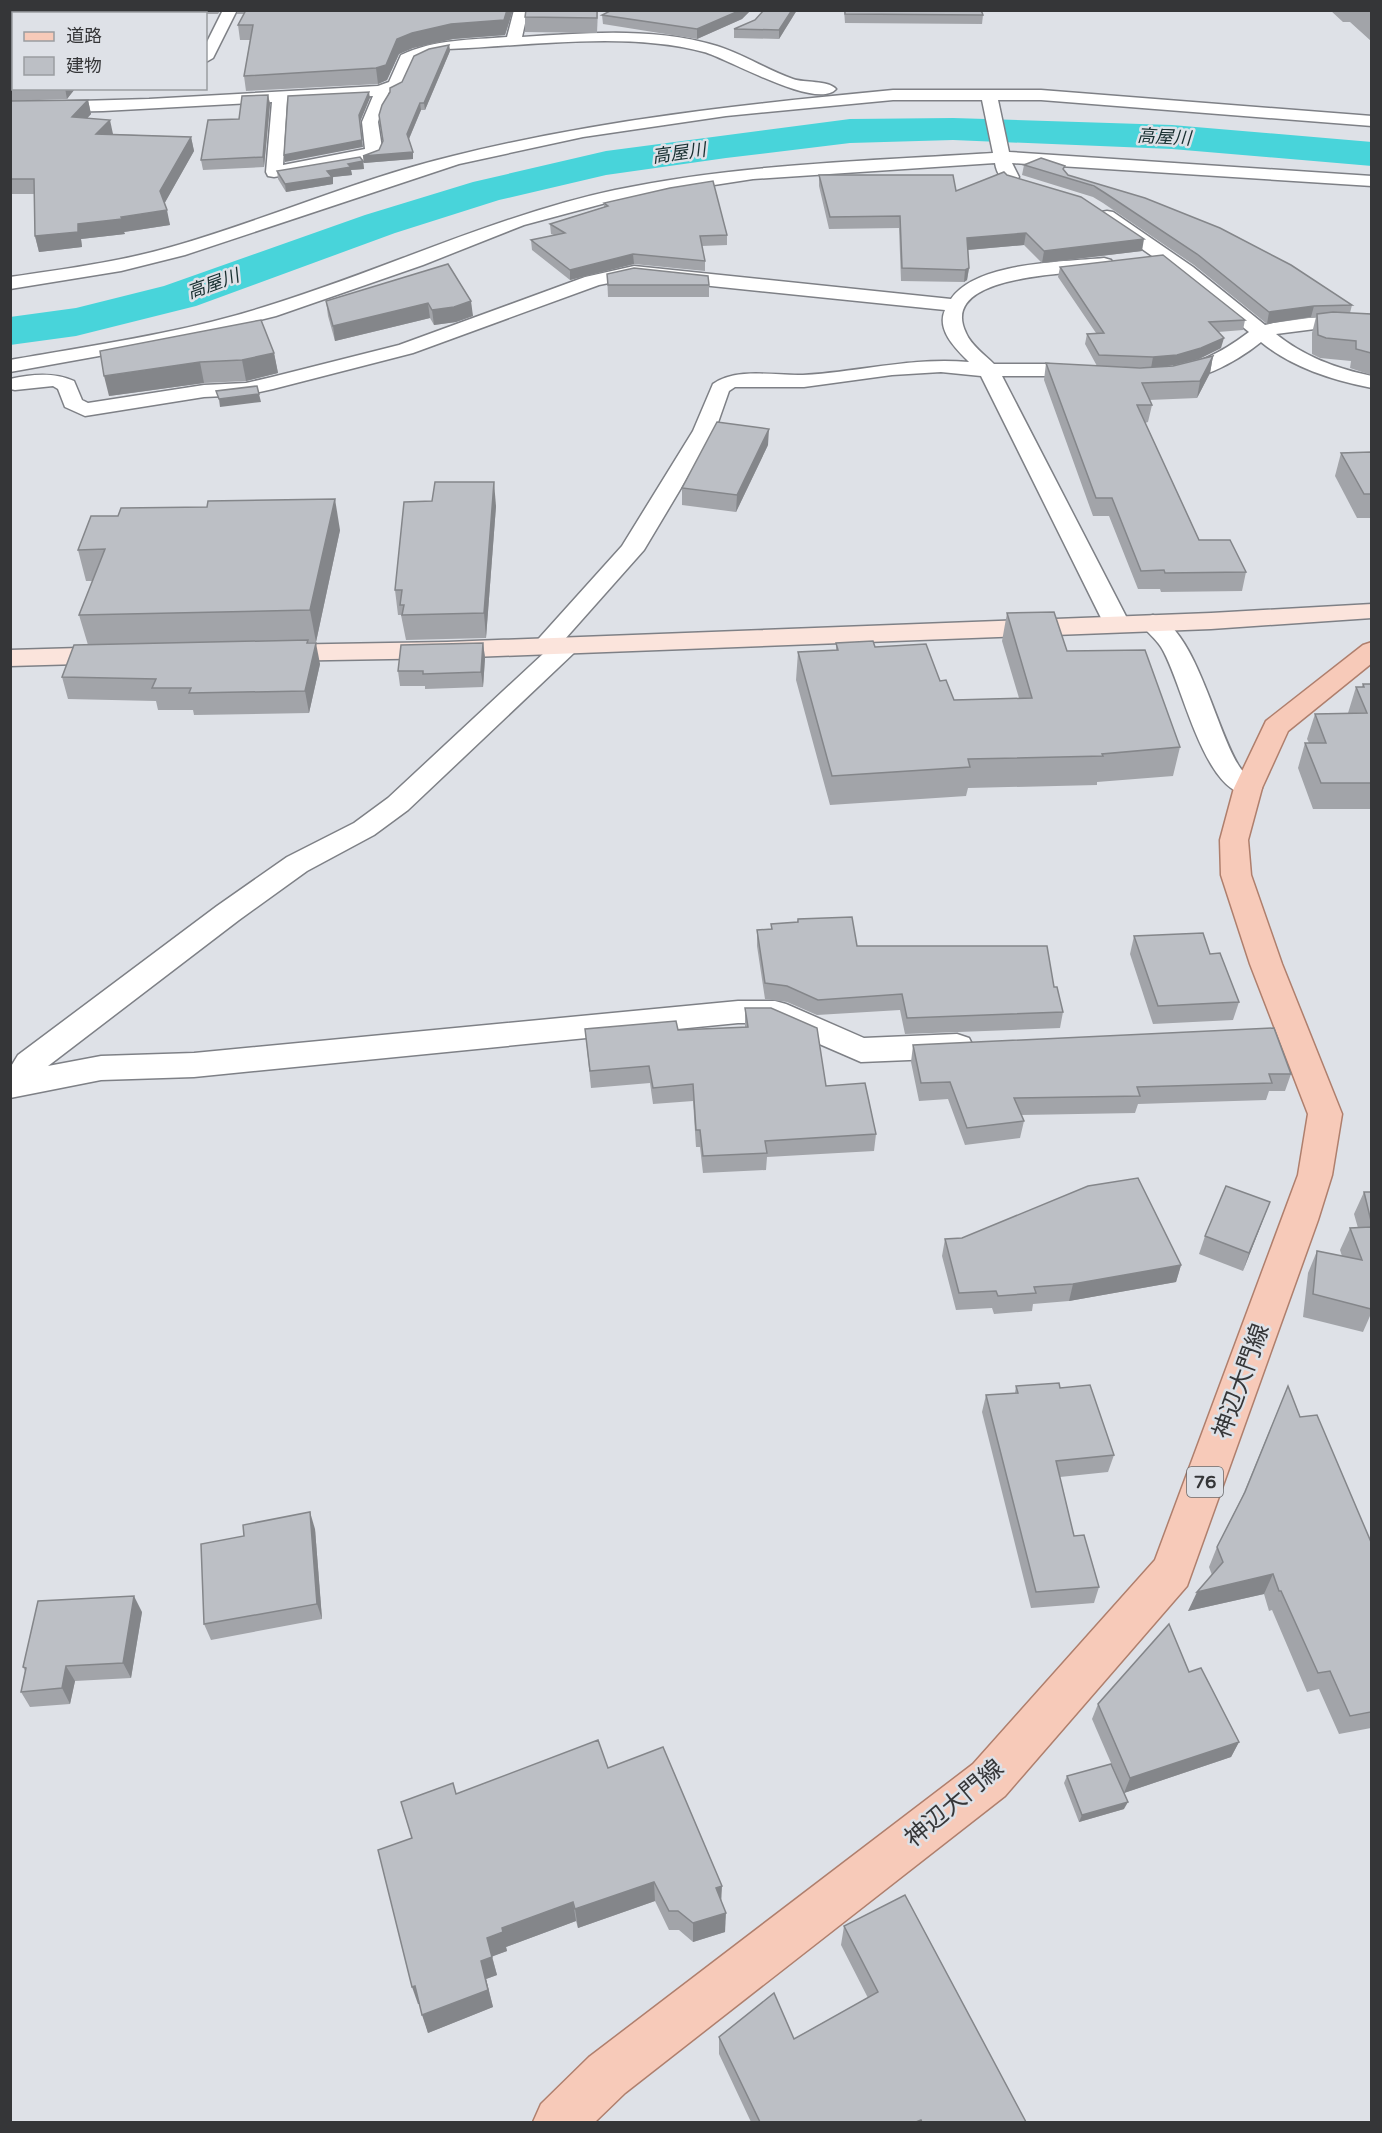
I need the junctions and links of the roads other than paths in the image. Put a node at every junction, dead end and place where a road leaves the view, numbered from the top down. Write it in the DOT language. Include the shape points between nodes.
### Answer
graph roads {
  1 [pos="230,10"];
  2 [pos="521,10"];
  3 [pos="723,35"];
  4 [pos="514,42"];
  5 [pos="699,46"];
  6 [pos="207,56"];
  7 [pos="380,91"];
  8 [pos="188,95"];
  9 [pos="893,95"];
  10 [pos="280,96"];
  11 [pos="989,96"];
  12 [pos="10,108"];
  13 [pos="30,108"];
  14 [pos="1371,121"];
  15 [pos="17,124"];
  16 [pos="1003,156"];
  17 [pos="1371,181"];
  18 [pos="1023,183"];
  19 [pos="1096,208"];
  20 [pos="1168,252"];
  21 [pos="10,283"];
  22 [pos="955,305"];
  23 [pos="1353,308"];
  24 [pos="1371,324"];
  25 [pos="1261,333"];
  26 [pos="10,366"];
  27 [pos="989,370"];
  28 [pos="1108,376"];
  29 [pos="1147,378"];
  30 [pos="1371,382"];
  31 [pos="10,384"];
  32 [pos="69,395"];
  33 [pos="10,400"];
  34 [pos="1371,611"];
  35 [pos="1154,623"];
  36 [pos="1117,624"];
  37 [pos="556,646"];
  38 [pos="1371,650"];
  39 [pos="247,653"];
  40 [pos="141,655"];
  41 [pos="10,658"];
  42 [pos="1248,788"];
  43 [pos="981,1045"];
  44 [pos="15,1085"];
  45 [pos="559,2122"];
  1 -- 6 [label="street"];
  2 -- 4 [label="street"];
  3 -- 5 [label="street"];
  4 -- 5 [label="street" via="624,37"];
  4 -- 7 [label="street" via="425,49 406,58 396,85"];
  5 -- 9 [label="street" via="802,87"];
  7 -- 10 [label="street"];
  7 -- 10 [label="street" via="381,98 371,112 372,152 274,172"];
  8 -- 10 [label="street"];
  8 -- 13 [label="street" via="130,106"];
  9 -- 11 [label="street"];
  9 -- 21 [label="street" via="716,112 524,144 411,173 178,251 121,265"];
  11 -- 14 [label="street" via="1148,102"];
  11 -- 16 [label="street"];
  12 -- 13 [label="street"];
  13 -- 15 [label="street"];
  16 -- 17 [label="street"];
  16 -- 18 [label="street" via="1005,171 1012,180"];
  16 -- 26 [label="street" via="753,174 616,195 518,221 269,312 160,339"];
  19 -- 20 [label="street"];
  20 -- 22 [label="street" via="1009,275 981,282"];
  20 -- 25 [label="street"];
  22 -- 27 [label="street" via="952,320 957,336"];
  22 -- 32 [label="street" via="634,272 592,281 406,349 246,389 204,391 85,410 72,403"];
  23 -- 24 [label="street"];
  24 -- 25 [label="street" via="1328,323"];
  25 -- 29 [label="street" via="1237,352 1197,370"];
  25 -- 30 [label="street" via="1287,353 1322,369"];
  27 -- 28 [label="street"];
  27 -- 36 [label="street"];
  27 -- 37 [label="street" via="941,366 804,381 730,381 720,388 704,431 632,550"];
  31 -- 32 [label="street" via="55,380 67,385"];
  32 -- 33 [label="street"];
  34 -- 35 [label="street"];
  35 -- 36 [label="street"];
  35 -- 42 [label="street" via="1173,645 1227,771"];
  36 -- 37 [label="street"];
  37 -- 39 [label="street"];
  37 -- 44 [label="street" via="398,804 364,829 297,864 228,913 30,1063"];
  38 -- 42 [label="main road, 神辺大門線 / 76" via="1276,727"];
  40 -- 41 [label="street"];
  42 -- 45 [label="main road, 神辺大門線 / 76" via="1234,840 1236,875 1274,1031 1325,1114 1315,1174 1172,1572 989,1780 607,2075"];
  43 -- 44 [label="street" via="861,1050 775,1012 738,1012 194,1065 101,1068"];
}
